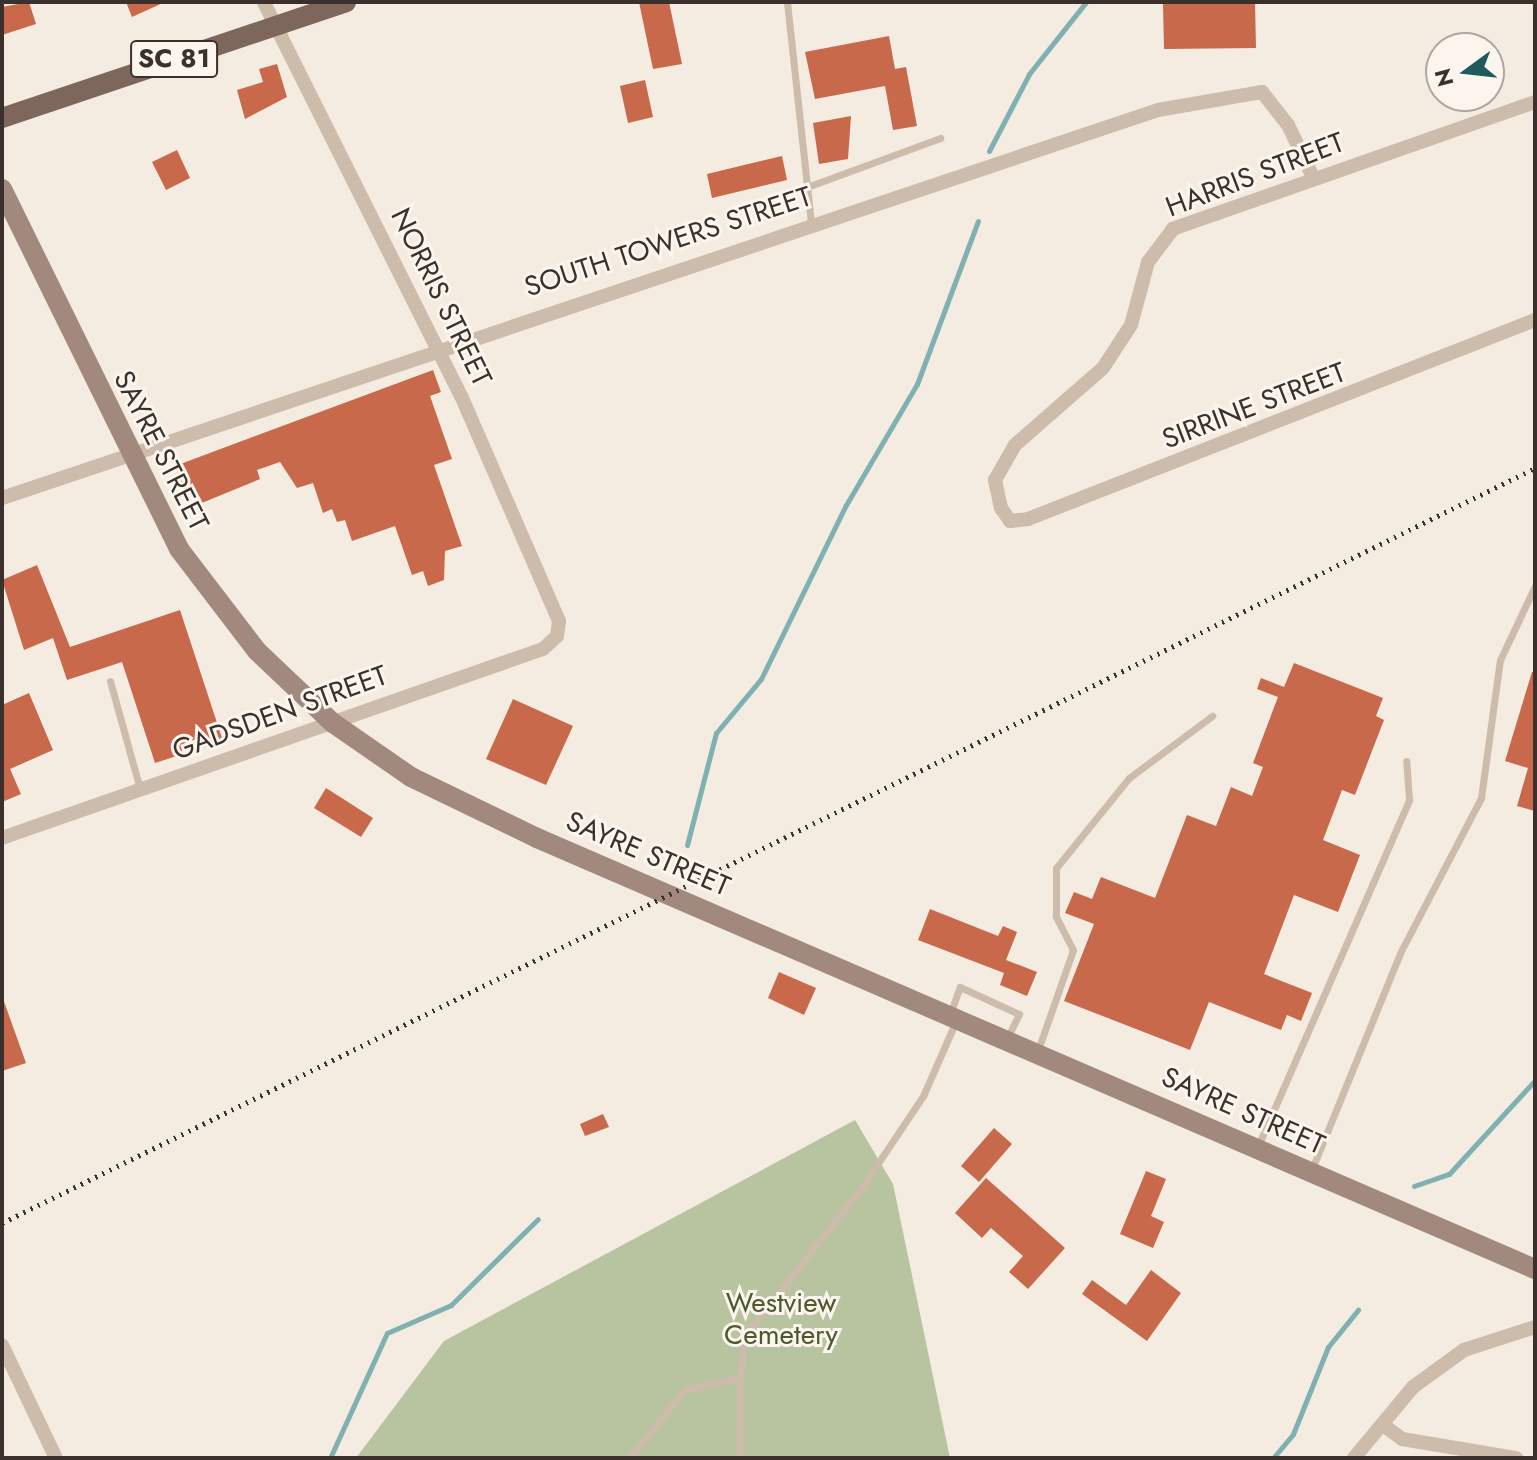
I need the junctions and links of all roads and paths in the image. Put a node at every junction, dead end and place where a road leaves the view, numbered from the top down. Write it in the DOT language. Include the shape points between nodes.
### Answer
graph roads {
  1 [pos="264,2"];
  2 [pos="346,2"];
  3 [pos="787,2"];
  4 [pos="276,25"];
  5 [pos="1535,102"];
  6 [pos="2,118"];
  7 [pos="940,138"];
  8 [pos="1313,177"];
  9 [pos="807,187"];
  10 [pos="2,189"];
  11 [pos="811,223"];
  12 [pos="1535,320"];
  13 [pos="437,346"];
  14 [pos="129,456"];
  15 [pos="2,498"];
  16 [pos="999,500"];
  17 [pos="1535,586"];
  18 [pos="559,621"];
  19 [pos="110,681"];
  20 [pos="1212,716"];
  21 [pos="333,723"];
  22 [pos="1406,761"];
  23 [pos="141,791"];
  24 [pos="2,838"];
  25 [pos="954,1016"];
  26 [pos="1007,1039"];
  27 [pos="1037,1052"];
  28 [pos="1257,1148"];
  29 [pos="1311,1171"];
  30 [pos="1535,1269"];
  31 [pos="1535,1327"];
  32 [pos="2,1345"];
  33 [pos="740,1377"];
  34 [pos="1383,1425"];
  35 [pos="56,1458"];
  36 [pos="629,1458"];
  37 [pos="739,1458"];
  38 [pos="1354,1458"];
  39 [pos="1516,1458"];
  1 -- 4 [label="street, NORRIS STREET"];
  2 -- 4 [label="main road, SC 81"];
  3 -- 9 [label="lane"];
  4 -- 6 [label="main road, SC 81"];
  4 -- 13 [label="street, NORRIS STREET"];
  5 -- 8 [label="street, HARRIS STREET"];
  7 -- 9 [label="lane"];
  8 -- 11 [label="street, SOUTH TOWERS STREET" via="1272,100 1244,91 1099,126"];
  8 -- 16 [label="street, HARRIS STREET" via="1173,229 1159,243 1131,325 1103,368 1015,445 995,480"];
  9 -- 11 [label="lane"];
  10 -- 14 [label="main road, SAYRE STREET"];
  11 -- 13 [label="street, SOUTH TOWERS STREET"];
  12 -- 16 [label="street, SIRRINE STREET" via="1028,519 1010,521"];
  13 -- 14 [label="street, SOUTH TOWERS STREET"];
  13 -- 18 [label="street, NORRIS STREET"];
  14 -- 15 [label="street, SOUTH TOWERS STREET"];
  14 -- 21 [label="main road, SAYRE STREET" via="214,600"];
  17 -- 29 [label="lane" via="1500,660 1481,798 1400,953"];
  18 -- 21 [label="street, GADSDEN STREET" via="557,636 543,649"];
  19 -- 23 [label="lane"];
  20 -- 27 [label="lane" via="1129,778 1056,868 1056,916 1073,950"];
  21 -- 23 [label="street, GADSDEN STREET"];
  21 -- 25 [label="main road, SAYRE STREET" via="411,777 537,838"];
  22 -- 28 [label="lane" via="1409,800"];
  23 -- 24 [label="street, GADSDEN STREET"];
  25 -- 26 [label="main road, SAYRE STREET"];
  25 -- 26 [label="lane" via="960,987 1019,1014"];
  25 -- 33 [label="lane" via="923,1096 862,1187 744,1337"];
  26 -- 27 [label="main road, SAYRE STREET"];
  27 -- 28 [label="main road, SAYRE STREET"];
  28 -- 29 [label="main road, SAYRE STREET"];
  29 -- 30 [label="main road, SAYRE STREET"];
  31 -- 34 [label="street" via="1464,1350 1413,1387"];
  32 -- 35 [label="street"];
  33 -- 36 [label="lane" via="685,1390"];
  33 -- 37 [label="lane"];
  34 -- 38 [label="street"];
  34 -- 39 [label="street" via="1402,1439"];
}
